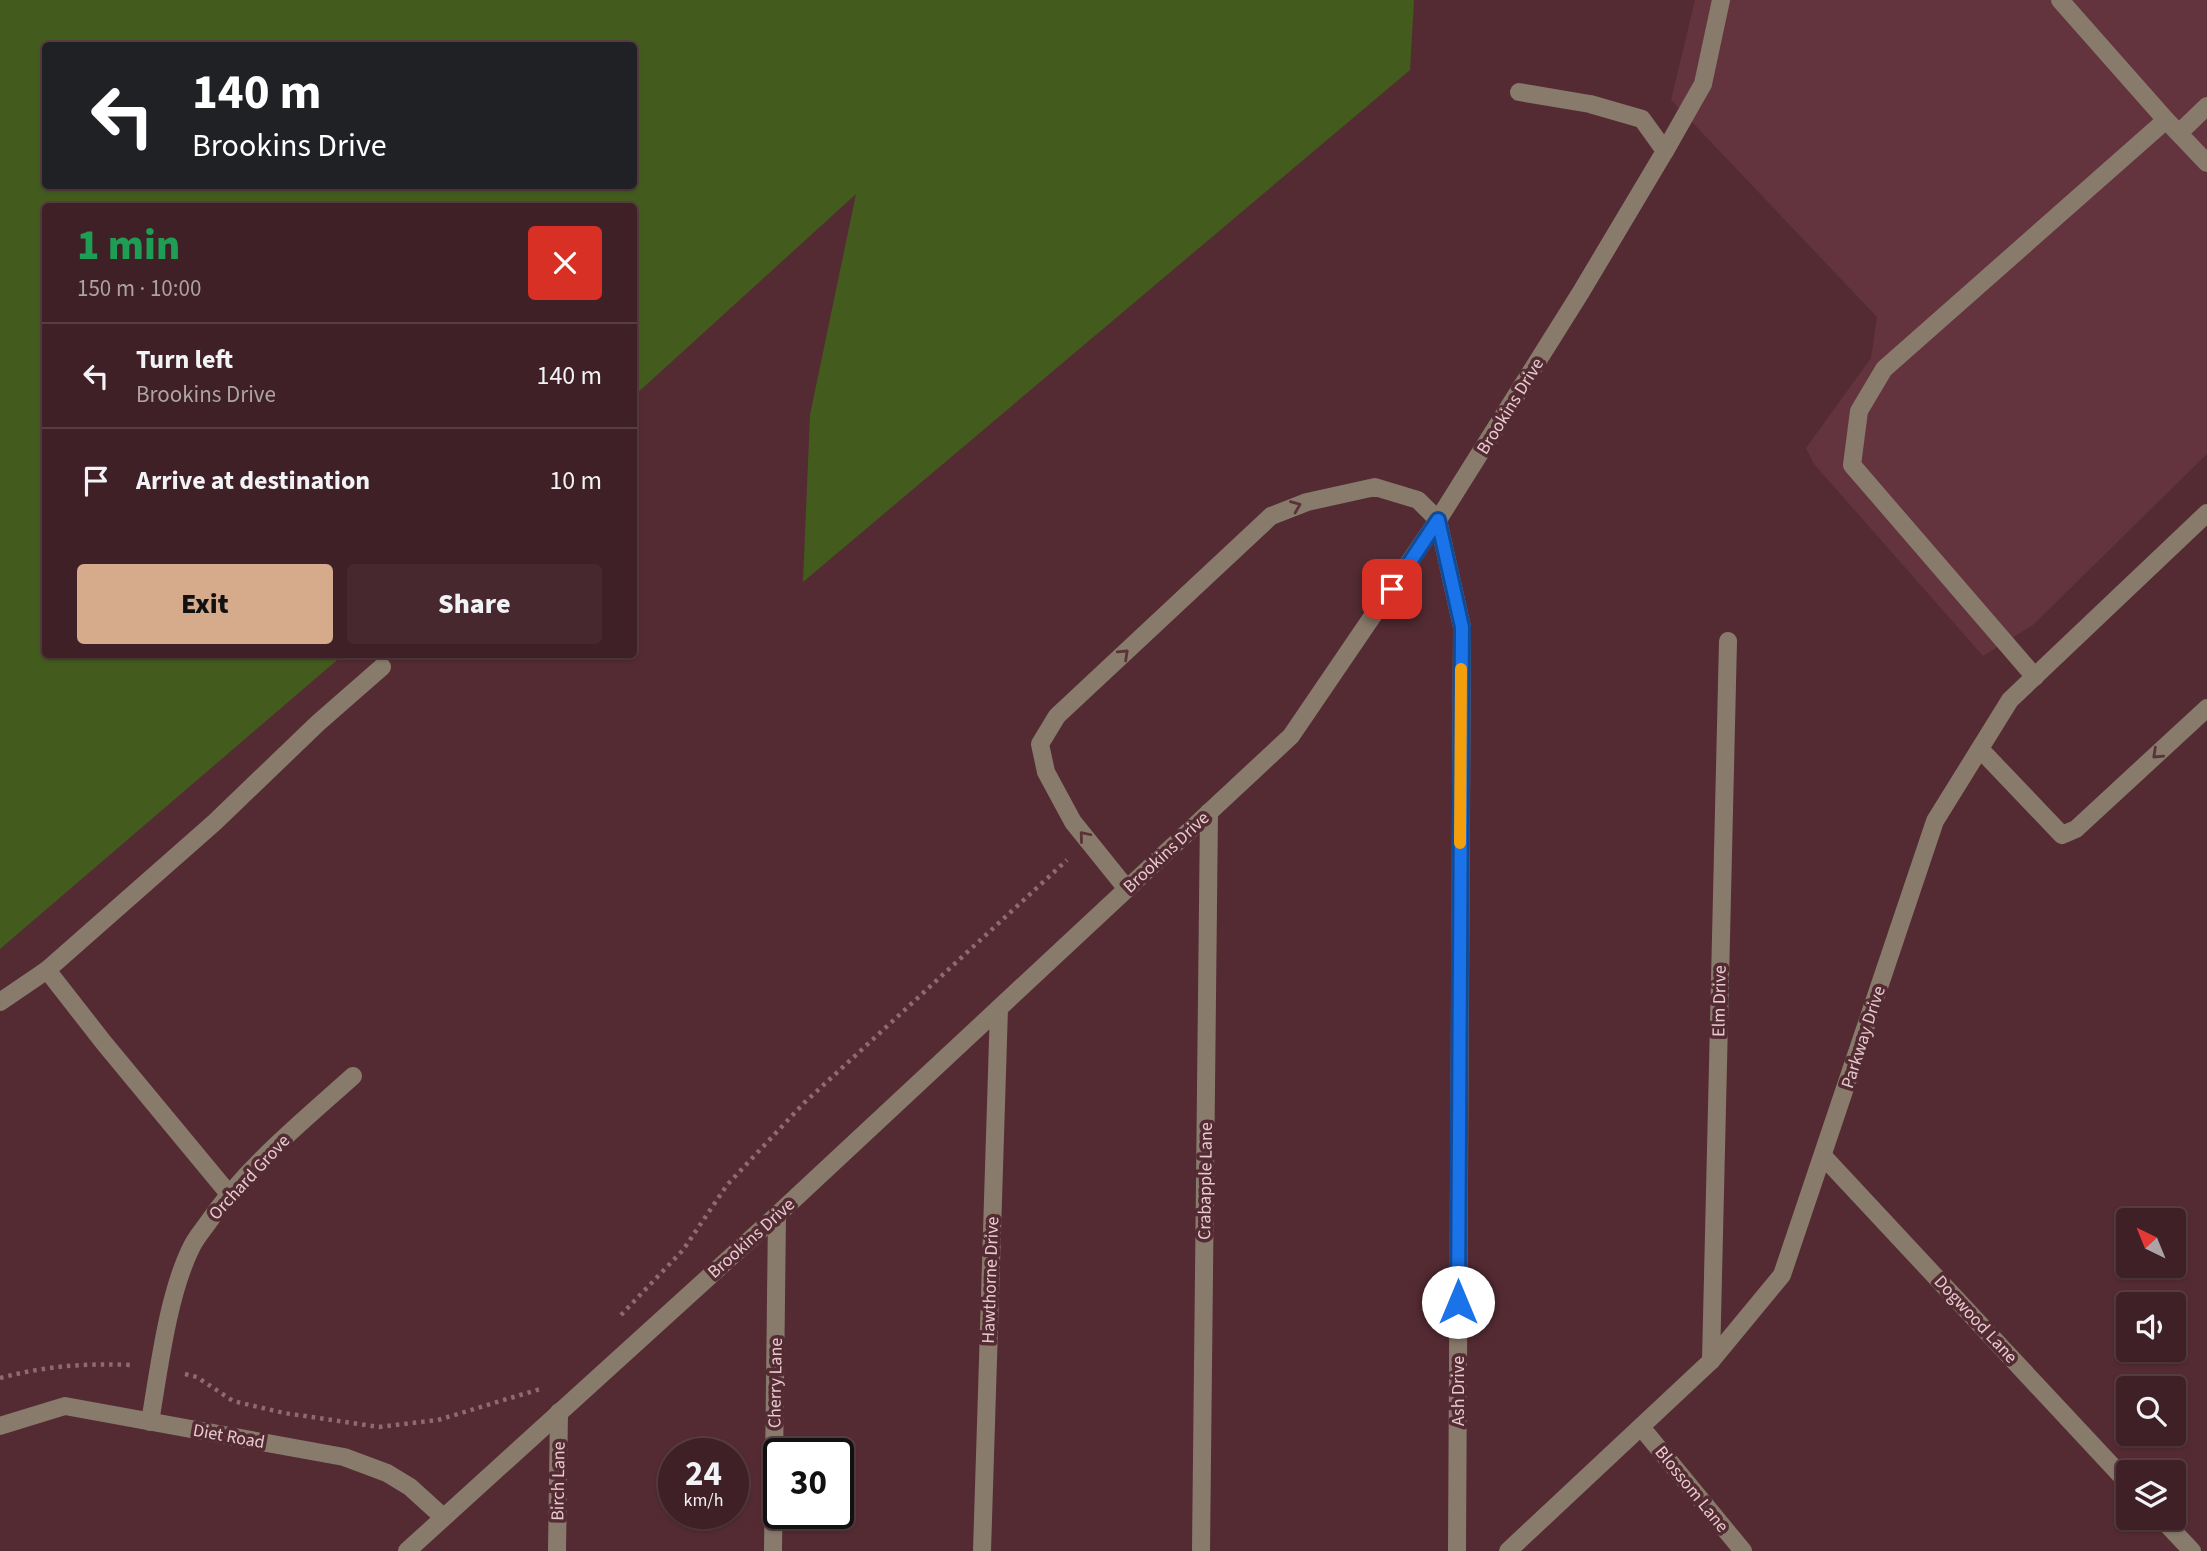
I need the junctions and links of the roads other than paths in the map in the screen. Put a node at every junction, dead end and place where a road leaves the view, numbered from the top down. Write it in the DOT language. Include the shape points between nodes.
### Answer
graph roads {
  1 [pos="1720,0"];
  2 [pos="2060,0"];
  3 [pos="1519,92"];
  4 [pos="2207,106"];
  5 [pos="2166,120"];
  6 [pos="2179,133"];
  7 [pos="1665,151"];
  8 [pos="2207,163"];
  9 [pos="2207,513"];
  10 [pos="1438,520"];
  11 [pos="1728,641"];
  12 [pos="382,667"];
  13 [pos="2035,677"];
  14 [pos="2207,708"];
  15 [pos="1980,749"];
  16 [pos="1209,812"];
  17 [pos="1127,888"];
  18 [pos="47,970"];
  19 [pos="2,1000"];
  20 [pos="999,1008"];
  21 [pos="353,1076"];
  22 [pos="1823,1156"];
  23 [pos="229,1194"];
  24 [pos="777,1215"];
  25 [pos="1711,1361"];
  26 [pos="559,1412"];
  27 [pos="150,1422"];
  28 [pos="0,1426"];
  29 [pos="1641,1427"];
  30 [pos="2116,1470"];
  31 [pos="443,1517"];
  32 [pos="2172,1530"];
  33 [pos="407,1551"];
  34 [pos="557,1551"];
  35 [pos="773,1551"];
  36 [pos="982,1551"];
  37 [pos="1201,1551"];
  38 [pos="1457,1551"];
  39 [pos="1508,1551"];
  40 [pos="1743,1551"];
  41 [pos="2192,1551"];
  1 -- 7 [label="street, Brookins Drive" via="1703,84"];
  2 -- 5 [label="street"];
  3 -- 7 [label="street" via="1590,104 1642,119"];
  4 -- 6 [label="street"];
  5 -- 6 [label="street"];
  5 -- 13 [label="street" via="1884,369 1859,411 1852,465"];
  6 -- 8 [label="street"];
  7 -- 10 [label="street, Brookins Drive"];
  9 -- 13 [label="street, Parkway Drive"];
  10 -- 16 [label="street, Brookins Drive" via="1290,736"];
  17 -- 10 [label="street, one-way" via="1073,822 1046,772 1040,744 1057,716 1271,516 1307,502 1375,487 1418,500"];
  10 -- 38 [label="street, Ash Drive" via="1462,627"];
  11 -- 25 [label="street, Elm Drive"];
  12 -- 18 [label="street"];
  13 -- 15 [label="street, Parkway Drive" via="2010,701"];
  14 -- 15 [label="street, one-way" via="2076,829 2062,835"];
  15 -- 22 [label="street, Parkway Drive" via="1935,821"];
  16 -- 17 [label="street, Brookins Drive"];
  16 -- 37 [label="street, Crabapple Lane"];
  17 -- 20 [label="street, Brookins Drive"];
  18 -- 19 [label="street"];
  18 -- 23 [label="street"];
  20 -- 24 [label="street, Brookins Drive"];
  20 -- 36 [label="street, Hawthorne Drive"];
  21 -- 23 [label="street, Orchard Grove"];
  22 -- 25 [label="street, Parkway Drive" via="1782,1275"];
  22 -- 30 [label="street, Dogwood Lane"];
  23 -- 27 [label="street, Orchard Grove" via="192,1246 177,1285"];
  24 -- 26 [label="street, Brookins Drive"];
  24 -- 35 [label="street, Cherry Lane"];
  25 -- 29 [label="street, Parkway Drive"];
  26 -- 31 [label="street, Brookins Drive"];
  26 -- 34 [label="street, Birch Lane"];
  27 -- 28 [label="street, Diet Road" via="65,1406"];
  27 -- 31 [label="street, Diet Road" via="344,1457 387,1473"];
  29 -- 39 [label="street, Parkway Drive"];
  29 -- 40 [label="street, Blossom Lane"];
  31 -- 33 [label="street, Brookins Drive"];
  32 -- 41 [label="street"];
}
